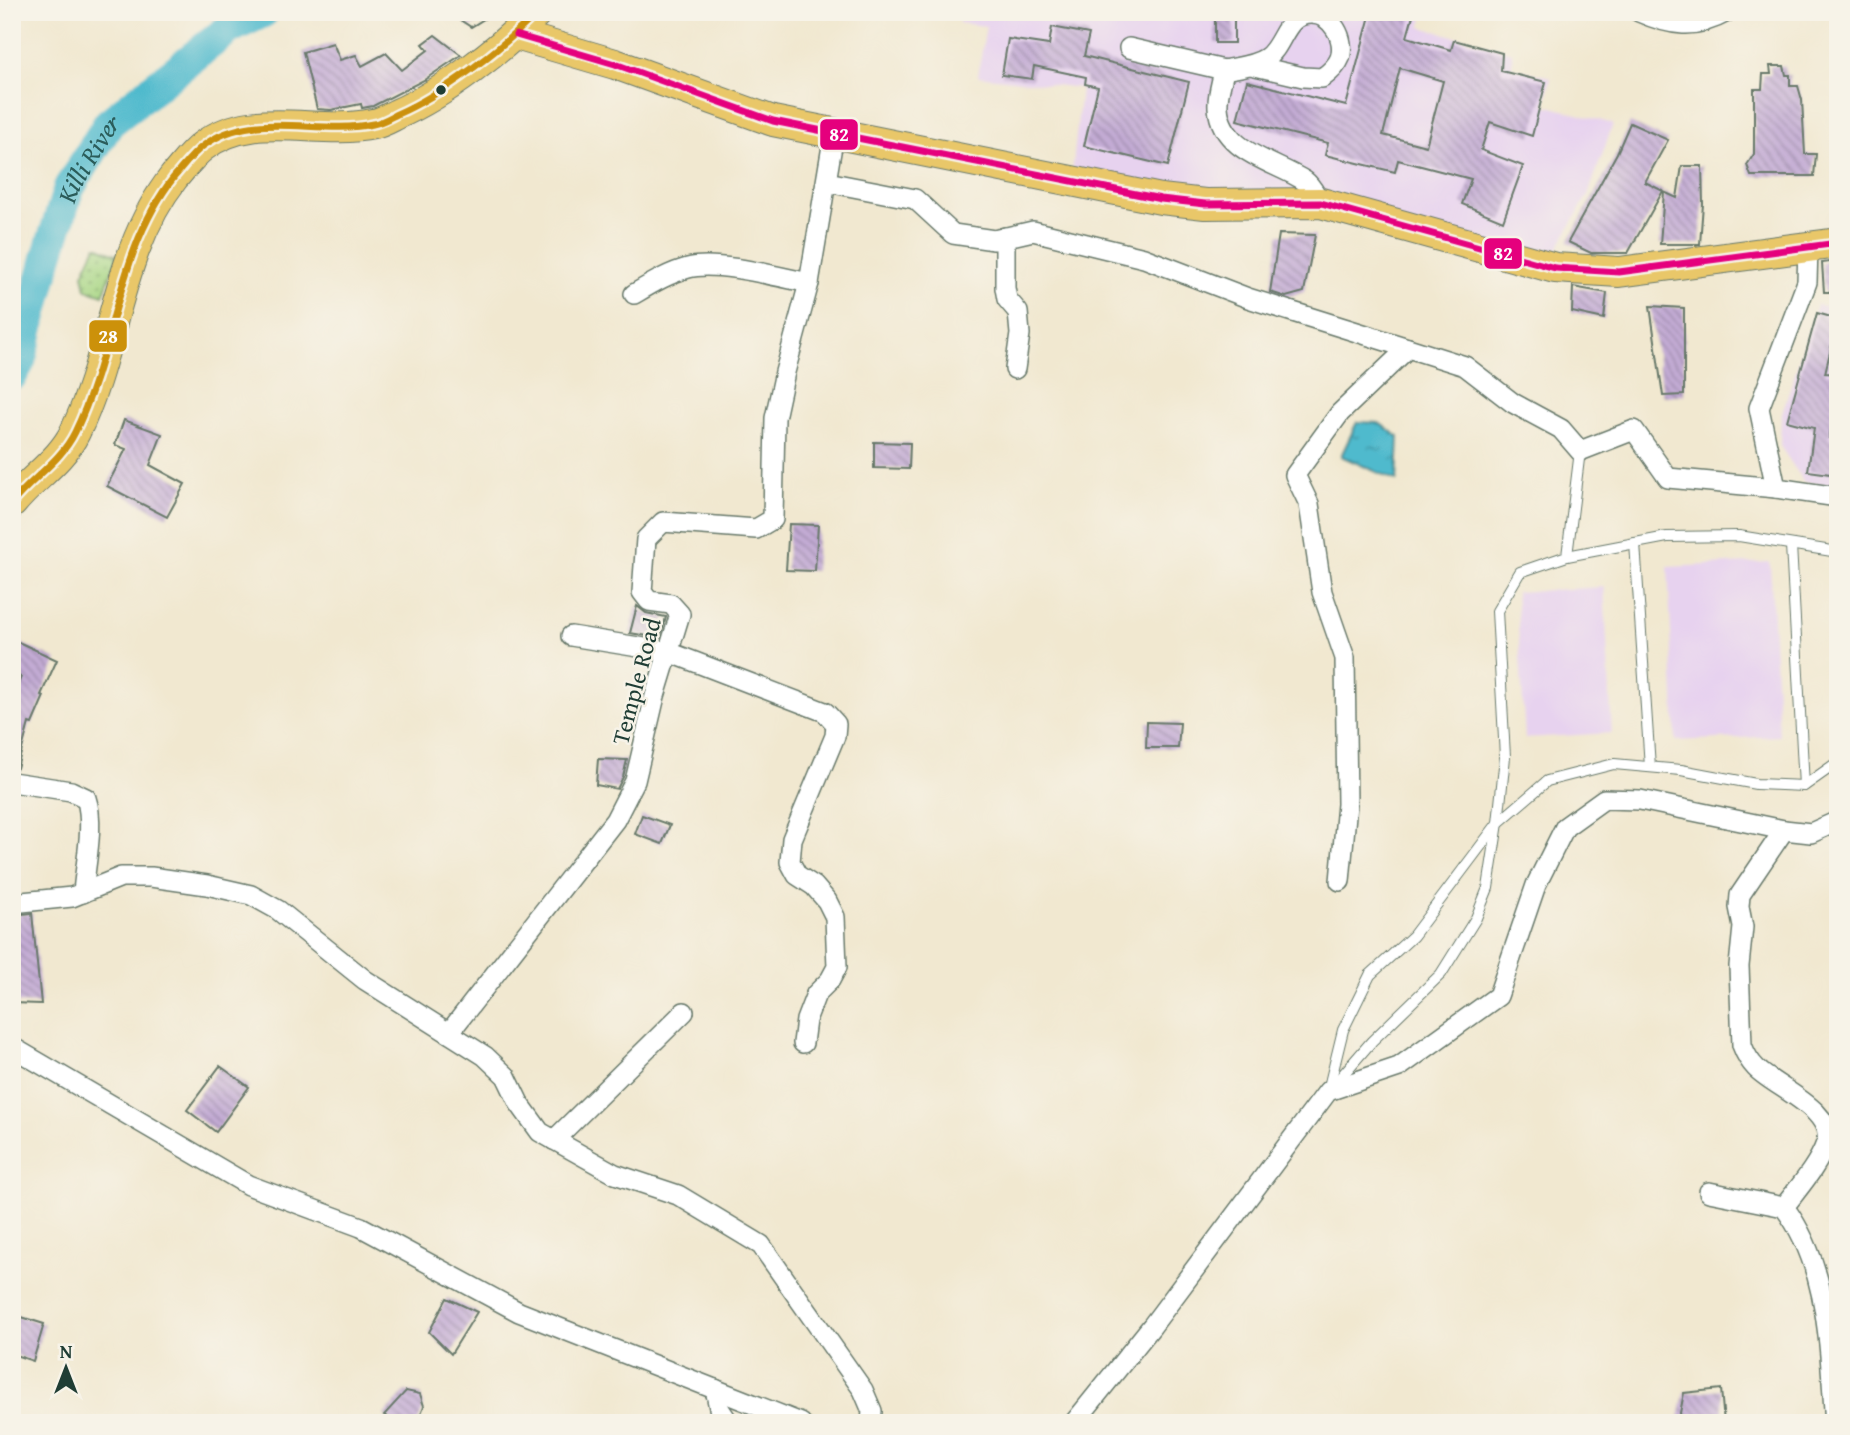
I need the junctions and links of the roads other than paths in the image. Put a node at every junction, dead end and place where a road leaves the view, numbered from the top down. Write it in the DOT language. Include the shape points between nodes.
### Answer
graph roads {
  1 [pos="537,12"];
  2 [pos="1639,12"];
  3 [pos="1727,12"];
  4 [pos="516,35"];
  5 [pos="1129,48"];
  6 [pos="1251,65"];
  7 [pos="1224,70"];
  8 [pos="834,134"];
  9 [pos="827,182"];
  10 [pos="1321,203"];
  11 [pos="1005,237"];
  12 [pos="1838,243"];
  13 [pos="1808,247"];
  14 [pos="809,283"];
  15 [pos="634,294"];
  16 [pos="1408,348"];
  17 [pos="1015,369"];
  18 [pos="1580,451"];
  19 [pos="1776,488"];
  20 [pos="1838,497"];
  21 [pos="12,503"];
  22 [pos="1634,543"];
  23 [pos="1791,545"];
  24 [pos="1838,552"];
  25 [pos="1567,555"];
  26 [pos="571,636"];
  27 [pos="669,652"];
  28 [pos="1838,762"];
  29 [pos="1650,767"];
  30 [pos="12,782"];
  31 [pos="1804,786"];
  32 [pos="1838,821"];
  33 [pos="1498,823"];
  34 [pos="1784,830"];
  35 [pos="1340,881"];
  36 [pos="83,892"];
  37 [pos="12,903"];
  38 [pos="684,1012"];
  39 [pos="449,1033"];
  40 [pos="803,1043"];
  41 [pos="12,1047"];
  42 [pos="1328,1091"];
  43 [pos="554,1140"];
  44 [pos="1709,1192"];
  45 [pos="1784,1207"];
  46 [pos="715,1389"];
  47 [pos="729,1423"];
  48 [pos="801,1423"];
  49 [pos="871,1423"];
  50 [pos="1074,1423"];
  51 [pos="1835,1423"];
  1 -- 4 [label="main road"];
  2 -- 3 [label="street" via="1674,24 1697,25"];
  4 -- 8 [label="main road" via="615,64 773,121"];
  4 -- 21 [label="main road" via="423,103 374,124 272,124 228,132 202,146 158,197 130,260 89,399 74,434 53,463"];
  5 -- 7 [label="street"];
  6 -- 6 [label="street" via="1268,57 1288,25 1300,16 1325,18 1339,33 1339,60 1322,78"];
  6 -- 7 [label="street"];
  7 -- 10 [label="street" via="1217,104 1220,122 1233,142 1308,183"];
  8 -- 9 [label="street, Temple Road"];
  8 -- 10 [label="main road" via="1161,199 1205,204"];
  9 -- 11 [label="street" via="915,199 953,234 994,240"];
  9 -- 14 [label="street, Temple Road"];
  10 -- 13 [label="main road" via="1555,268 1619,272"];
  11 -- 16 [label="street" via="1034,231 1144,258 1248,298"];
  11 -- 17 [label="street" via="1005,288 1018,312 1020,334"];
  12 -- 13 [label="main road"];
  13 -- 19 [label="street" via="1807,282 1759,408"];
  14 -- 15 [label="street" via="729,268 691,267"];
  14 -- 27 [label="street, Temple Road" via="775,418 773,519 756,529 663,522 646,539 642,592 649,601 671,604 680,614"];
  16 -- 18 [label="street" via="1465,366 1513,403 1561,429"];
  16 -- 35 [label="street" via="1340,414 1295,475 1308,504 1322,592 1345,658 1347,804"];
  18 -- 19 [label="street" via="1634,430 1668,478"];
  18 -- 25 [label="lane"];
  19 -- 20 [label="street"];
  22 -- 23 [label="lane" via="1667,537 1739,536"];
  22 -- 25 [label="lane"];
  22 -- 29 [label="lane"];
  23 -- 24 [label="lane"];
  23 -- 31 [label="lane"];
  25 -- 33 [label="lane" via="1520,572 1497,611 1505,757"];
  26 -- 27 [label="street"];
  27 -- 39 [label="street, Temple Road" via="635,781 615,820"];
  27 -- 40 [label="street" via="825,712 836,724 792,839 790,862 797,875 814,886 835,917 837,967 816,994"];
  28 -- 31 [label="lane"];
  29 -- 31 [label="lane" via="1756,784"];
  29 -- 33 [label="lane" via="1614,764 1547,781"];
  30 -- 36 [label="street" via="71,791 86,798 89,827"];
  32 -- 34 [label="street" via="1811,833"];
  33 -- 42 [label="lane" via="1413,936 1370,975 1343,1030"];
  33 -- 42 [label="lane" via="1488,888 1476,918 1441,975"];
  34 -- 42 [label="street" via="1640,800 1604,799 1565,827 1536,886 1498,996 1399,1067"];
  34 -- 45 [label="street" via="1740,895 1739,966 1746,1056 1756,1069 1819,1114 1827,1126 1827,1141 1815,1164"];
  36 -- 37 [label="street"];
  36 -- 39 [label="street" via="121,877 152,877 251,895 278,910 365,979"];
  38 -- 43 [label="street"];
  39 -- 43 [label="street" via="506,1076 519,1104 540,1132"];
  41 -- 46 [label="street" via="248,1185 360,1227 519,1312"];
  42 -- 50 [label="street"];
  43 -- 49 [label="street" via="615,1174 678,1195 761,1245 863,1390 872,1411"];
  44 -- 45 [label="street"];
  45 -- 51 [label="street" via="1799,1226 1827,1314"];
  46 -- 47 [label="street" via="719,1408"];
  46 -- 48 [label="street"];
}
